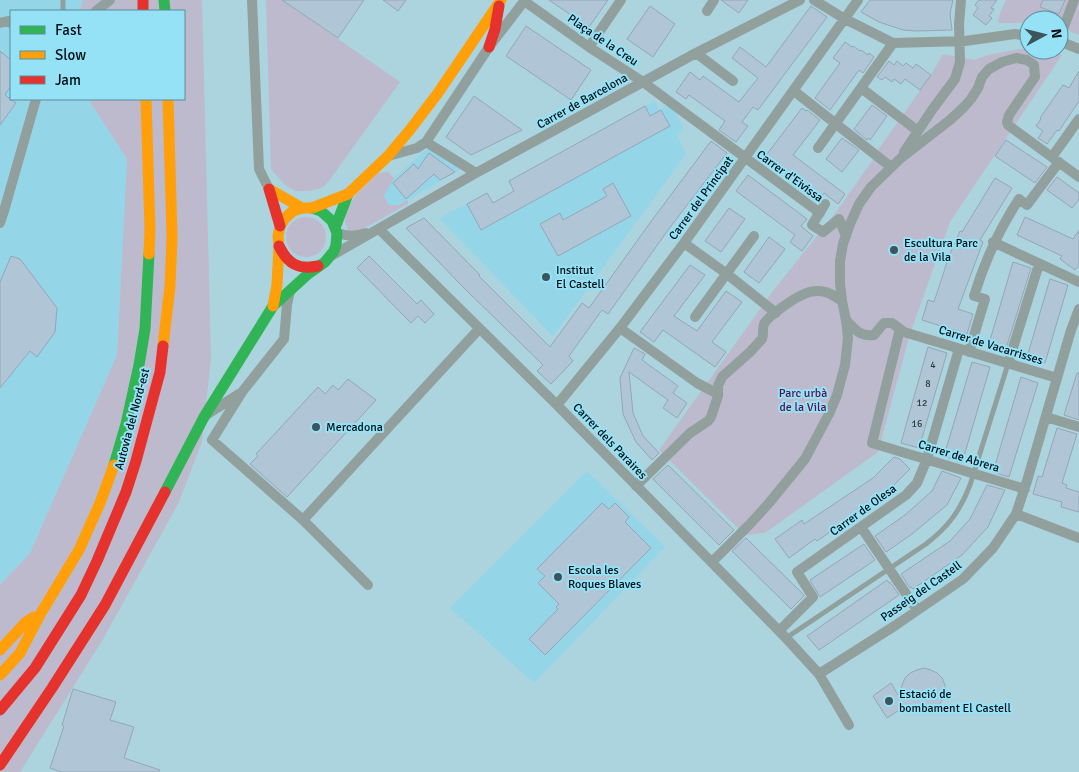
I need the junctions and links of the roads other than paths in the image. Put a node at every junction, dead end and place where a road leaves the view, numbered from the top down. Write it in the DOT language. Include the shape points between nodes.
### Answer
graph roads {
  1 [pos="110,0"];
  2 [pos="252,0"];
  3 [pos="621,0"];
  4 [pos="714,0"];
  5 [pos="800,0"];
  6 [pos="814,0"];
  7 [pos="858,0"];
  8 [pos="962,0"];
  9 [pos="1074,0"];
  10 [pos="500,1"];
  11 [pos="525,1"];
  12 [pos="98,9"];
  13 [pos="707,11"];
  14 [pos="1069,14"];
  15 [pos="845,19"];
  16 [pos="1019,35"];
  17 [pos="960,41"];
  18 [pos="893,43"];
  19 [pos="589,46"];
  20 [pos="489,47"];
  21 [pos="696,53"];
  22 [pos="643,82"];
  23 [pos="733,82"];
  24 [pos="861,88"];
  25 [pos="794,91"];
  26 [pos="36,100"];
  27 [pos="146,100"];
  28 [pos="168,100"];
  29 [pos="1079,119"];
  30 [pos="836,124"];
  31 [pos="918,131"];
  32 [pos="426,142"];
  33 [pos="818,148"];
  34 [pos="388,156"];
  35 [pos="745,158"];
  36 [pos="901,158"];
  37 [pos="1055,160"];
  38 [pos="891,167"];
  39 [pos="476,173"];
  40 [pos="1079,177"];
  41 [pos="268,189"];
  42 [pos="348,194"];
  43 [pos="306,208"];
  44 [pos="0,223"];
  45 [pos="280,226"];
  46 [pos="379,229"];
  47 [pos="336,230"];
  48 [pos="754,236"];
  49 [pos="846,236"];
  50 [pos="993,242"];
  51 [pos="684,243"];
  52 [pos="278,246"];
  53 [pos="331,256"];
  54 [pos="1039,264"];
  55 [pos="318,266"];
  56 [pos="727,274"];
  57 [pos="1079,282"];
  58 [pos="290,291"];
  59 [pos="842,301"];
  60 [pos="273,306"];
  61 [pos="1079,309"];
  62 [pos="776,313"];
  63 [pos="695,317"];
  64 [pos="846,320"];
  65 [pos="1077,323"];
  66 [pos="896,326"];
  67 [pos="479,328"];
  68 [pos="620,328"];
  69 [pos="964,350"];
  70 [pos="1008,364"];
  71 [pos="1057,378"];
  72 [pos="242,392"];
  73 [pos="718,394"];
  74 [pos="557,405"];
  75 [pos="204,417"];
  76 [pos="1046,417"];
  77 [pos="1079,427"];
  78 [pos="927,459"];
  79 [pos="974,473"];
  80 [pos="636,486"];
  81 [pos="1025,489"];
  82 [pos="1016,514"];
  83 [pos="302,520"];
  84 [pos="861,527"];
  85 [pos="1079,538"];
  86 [pos="712,562"];
  87 [pos="889,568"];
  88 [pos="368,585"];
  89 [pos="917,610"];
  90 [pos="41,613"];
  91 [pos="783,634"];
  92 [pos="0,650"];
  93 [pos="819,674"];
  94 [pos="0,675"];
  95 [pos="0,710"];
  96 [pos="849,725"];
  97 [pos="0,765"];
  1 -- 12 [label="street"];
  2 -- 41 [label="street" via="259,169"];
  3 -- 19 [label="street"];
  4 -- 13 [label="street"];
  5 -- 21 [label="street, Carrer de Barcelona"];
  6 -- 15 [label="street"];
  7 -- 15 [label="street, Carrer del Principat"];
  8 -- 17 [label="street"];
  9 -- 14 [label="street"];
  10 -- 20 [label="main road"];
  10 -- 34 [label="main road" via="438,93"];
  11 -- 19 [label="street, Plaça de la Creu"];
  11 -- 20 [label="street"];
  15 -- 18 [label="street"];
  15 -- 25 [label="street, Carrer del Principat"];
  16 -- 17 [label="street"];
  17 -- 18 [label="street"];
  17 -- 31 [label="street" via="960,62 955,79"];
  18 -- 24 [label="street"];
  19 -- 22 [label="street, Plaça de la Creu"];
  20 -- 32 [label="street"];
  21 -- 22 [label="street, Carrer de Barcelona"];
  21 -- 23 [label="street"];
  22 -- 35 [label="street, Plaça de la Creu"];
  22 -- 39 [label="street, Carrer de Barcelona"];
  24 -- 30 [label="street"];
  24 -- 31 [label="street"];
  25 -- 30 [label="street"];
  25 -- 35 [label="street, Carrer del Principat"];
  26 -- 44 [label="street"];
  27 -- 90 [label="main road, Autovia del Nord-est" via="150,229 148,277 145,329 132,398 118,453 100,503 75,558"];
  28 -- 95 [label="main road, Autovia del Nord-est" via="172,237 170,286 160,372 152,408 126,492 81,595 35,668"];
  29 -- 37 [label="street"];
  30 -- 33 [label="street"];
  30 -- 38 [label="street"];
  31 -- 36 [label="street"];
  32 -- 34 [label="street" via="417,148"];
  32 -- 39 [label="street"];
  34 -- 42 [label="main road"];
  35 -- 49 [label="street, Carrer d'Eivissa" via="822,209 812,225 823,232 839,219"];
  35 -- 51 [label="street, Carrer del Principat"];
  36 -- 37 [label="street" via="964,107 989,69 1016,58 1034,65 1036,77 1009,116 1008,125"];
  36 -- 38 [label="street"];
  37 -- 40 [label="street"];
  37 -- 50 [label="street" via="1027,205 1019,199"];
  38 -- 49 [label="street" via="859,204"];
  39 -- 46 [label="street, Carrer de Barcelona"];
  41 -- 43 [label="main road"];
  41 -- 45 [label="main road"];
  42 -- 43 [label="main road"];
  42 -- 47 [label="main road"];
  43 -- 45 [label="main road" via="292,211"];
  43 -- 47 [label="main road" via="321,211"];
  45 -- 52 [label="main road"];
  46 -- 47 [label="street, Carrer de Barcelona" via="357,236"];
  46 -- 53 [label="street, Carrer de Barcelona"];
  46 -- 67 [label="street, Carrer dels Paraires"];
  47 -- 53 [label="main road" via="336,245"];
  48 -- 56 [label="street"];
  49 -- 59 [label="street" via="840,261"];
  50 -- 54 [label="street"];
  50 -- 69 [label="street, Carrer de Olesa" via="974,296 984,299"];
  51 -- 56 [label="street"];
  51 -- 68 [label="street, Carrer del Principat"];
  52 -- 55 [label="main road" via="292,264 305,268"];
  52 -- 60 [label="main road"];
  53 -- 55 [label="main road"];
  54 -- 57 [label="street"];
  54 -- 70 [label="street"];
  55 -- 58 [label="main road"];
  56 -- 62 [label="street"];
  56 -- 63 [label="street"];
  58 -- 60 [label="main road"];
  58 -- 72 [label="street" via="284,339"];
  59 -- 62 [label="street" via="826,292 816,291 802,295"];
  59 -- 64 [label="street"];
  60 -- 75 [label="main road"];
  61 -- 65 [label="street, Passeig del Castell"];
  62 -- 73 [label="street" via="766,322 762,339 722,377"];
  64 -- 66 [label="street" via="867,336 874,335 884,323"];
  64 -- 86 [label="street" via="848,338 837,395 805,459 751,523"];
  65 -- 71 [label="street, Passeig del Castell"];
  66 -- 69 [label="street, Carrer de Vacarrisses" via="904,332"];
  66 -- 78 [label="street, Carrer de Abrera" via="892,363 872,443"];
  67 -- 74 [label="street, Carrer dels Paraires"];
  67 -- 83 [label="street"];
  68 -- 73 [label="street" via="697,383"];
  68 -- 74 [label="street, Carrer del Principat"];
  69 -- 70 [label="street, Carrer de Vacarrisses"];
  69 -- 78 [label="street, Carrer de Olesa"];
  70 -- 71 [label="street, Carrer de Vacarrisses"];
  70 -- 79 [label="lane"];
  71 -- 76 [label="street, Passeig del Castell"];
  72 -- 75 [label="street"];
  72 -- 83 [label="street" via="212,440"];
  73 -- 80 [label="street" via="708,421 690,433"];
  74 -- 80 [label="street, Carrer dels Paraires"];
  75 -- 97 [label="main road" via="105,605"];
  76 -- 77 [label="street"];
  76 -- 81 [label="street, Passeig del Castell"];
  78 -- 79 [label="street, Carrer de Abrera"];
  78 -- 84 [label="street, Carrer de Olesa" via="917,483 906,495"];
  79 -- 81 [label="street, Carrer de Abrera"];
  79 -- 87 [label="lane" via="964,500 946,526"];
  80 -- 86 [label="street, Carrer dels Paraires"];
  81 -- 82 [label="street, Passeig del Castell"];
  82 -- 85 [label="street"];
  82 -- 89 [label="street, Passeig del Castell" via="993,548 963,579"];
  83 -- 88 [label="street"];
  84 -- 87 [label="street"];
  84 -- 91 [label="street, Carrer de Olesa" via="797,572 813,598"];
  86 -- 91 [label="street, Carrer dels Paraires"];
  87 -- 89 [label="street"];
  87 -- 91 [label="lane"];
  89 -- 93 [label="street, Passeig del Castell"];
  90 -- 92 [label="main road" via="26,622"];
  90 -- 94 [label="main road, Autovia del Nord-est" via="20,653"];
  91 -- 93 [label="street, Carrer dels Paraires"];
  93 -- 96 [label="street"];
}
